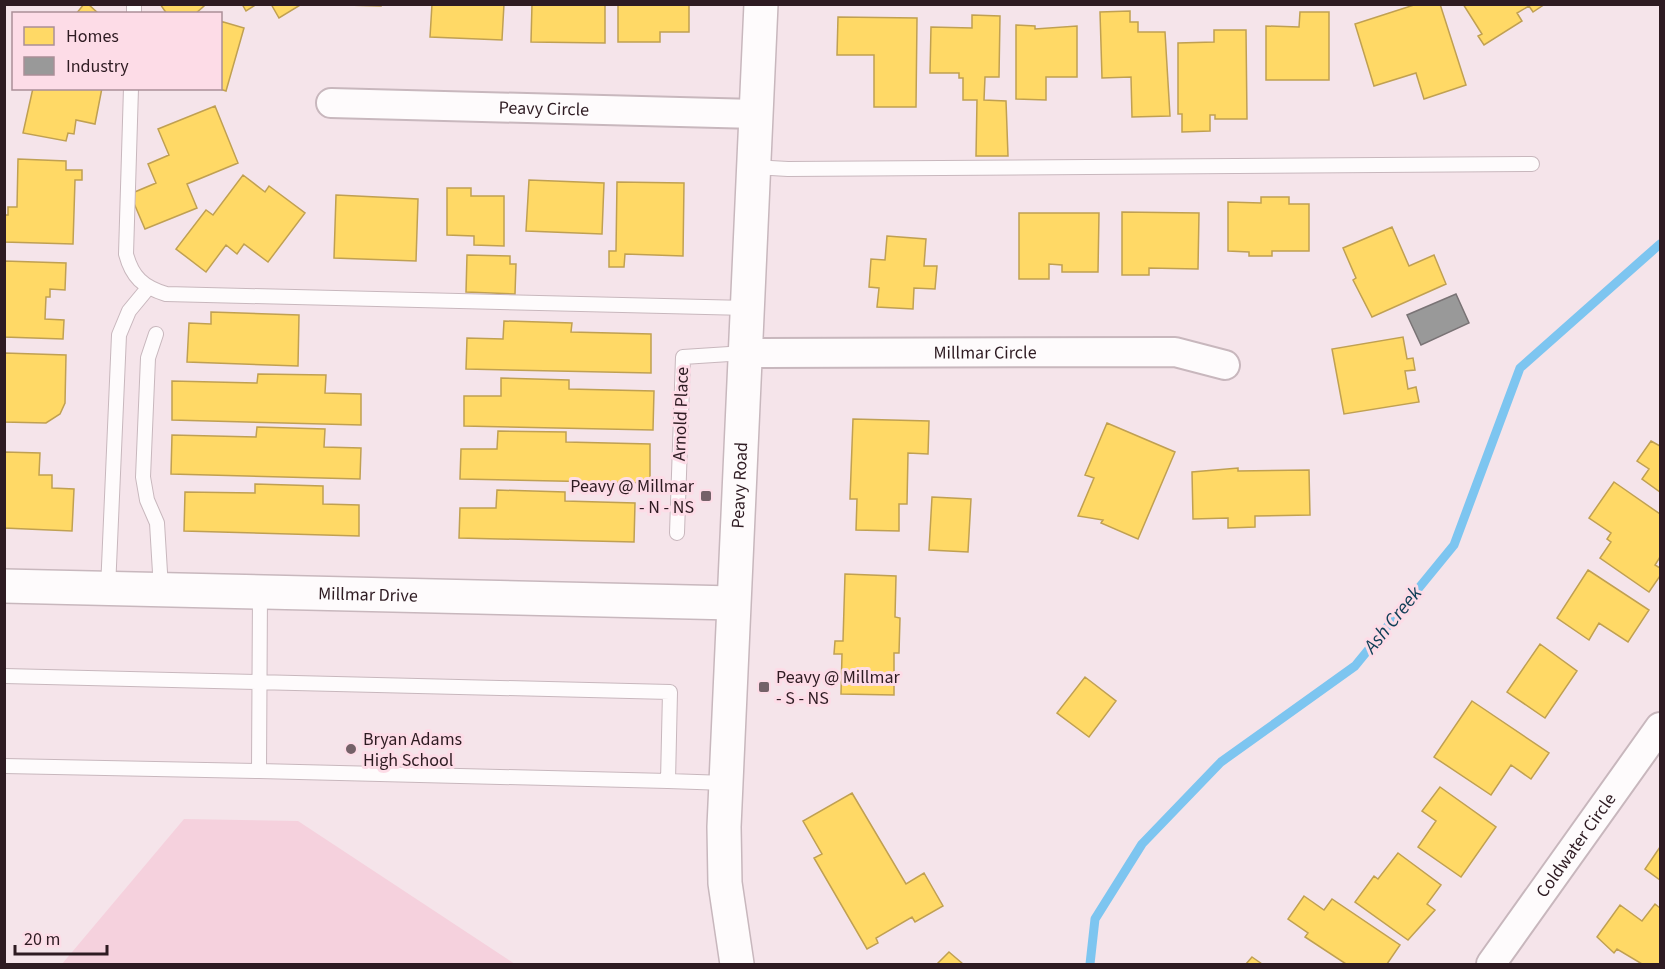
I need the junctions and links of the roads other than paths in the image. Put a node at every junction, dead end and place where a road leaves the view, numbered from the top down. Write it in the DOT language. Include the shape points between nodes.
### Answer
graph roads {
  1 [pos="761,4"];
  2 [pos="131,90"];
  3 [pos="331,103"];
  4 [pos="756,114"];
  5 [pos="1532,164"];
  6 [pos="753,167"];
  7 [pos="147,288"];
  8 [pos="747,308"];
  9 [pos="156,334"];
  10 [pos="745,353"];
  11 [pos="1225,365"];
  12 [pos="677,533"];
  13 [pos="4,586"];
  14 [pos="108,589"];
  15 [pos="161,590"];
  16 [pos="260,592"];
  17 [pos="734,603"];
  18 [pos="4,676"];
  19 [pos="260,684"];
  20 [pos="1660,727"];
  21 [pos="4,766"];
  22 [pos="259,771"];
  23 [pos="668,781"];
  24 [pos="726,783"];
  25 [pos="737,964"];
  26 [pos="1491,964"];
  1 -- 4 [label="street, Peavy Road"];
  2 -- 7 [label="lane" via="126,254 131,272"];
  3 -- 4 [label="street, Peavy Circle"];
  4 -- 6 [label="street, Peavy Road"];
  5 -- 6 [label="lane"];
  6 -- 8 [label="street, Peavy Road"];
  7 -- 8 [label="lane" via="166,294"];
  7 -- 14 [label="lane" via="129,311 120,335"];
  8 -- 10 [label="street, Peavy Road"];
  9 -- 15 [label="lane" via="148,358 142,477 157,524"];
  10 -- 11 [label="street, Millmar Circle" via="1175,352"];
  10 -- 12 [label="lane, Arnold Place" via="683,357"];
  10 -- 17 [label="street, Peavy Road"];
  13 -- 14 [label="street, Millmar Drive"];
  14 -- 15 [label="street, Millmar Drive"];
  15 -- 16 [label="street, Millmar Drive"];
  16 -- 17 [label="street, Millmar Drive"];
  16 -- 19 [label="lane"];
  17 -- 24 [label="street, Peavy Road"];
  18 -- 19 [label="lane"];
  19 -- 22 [label="lane"];
  19 -- 23 [label="lane" via="670,692"];
  20 -- 26 [label="street, Coldwater Circle"];
  21 -- 22 [label="lane"];
  22 -- 23 [label="lane"];
  23 -- 24 [label="lane"];
  24 -- 25 [label="street, Peavy Road" via="725,883"];
}
